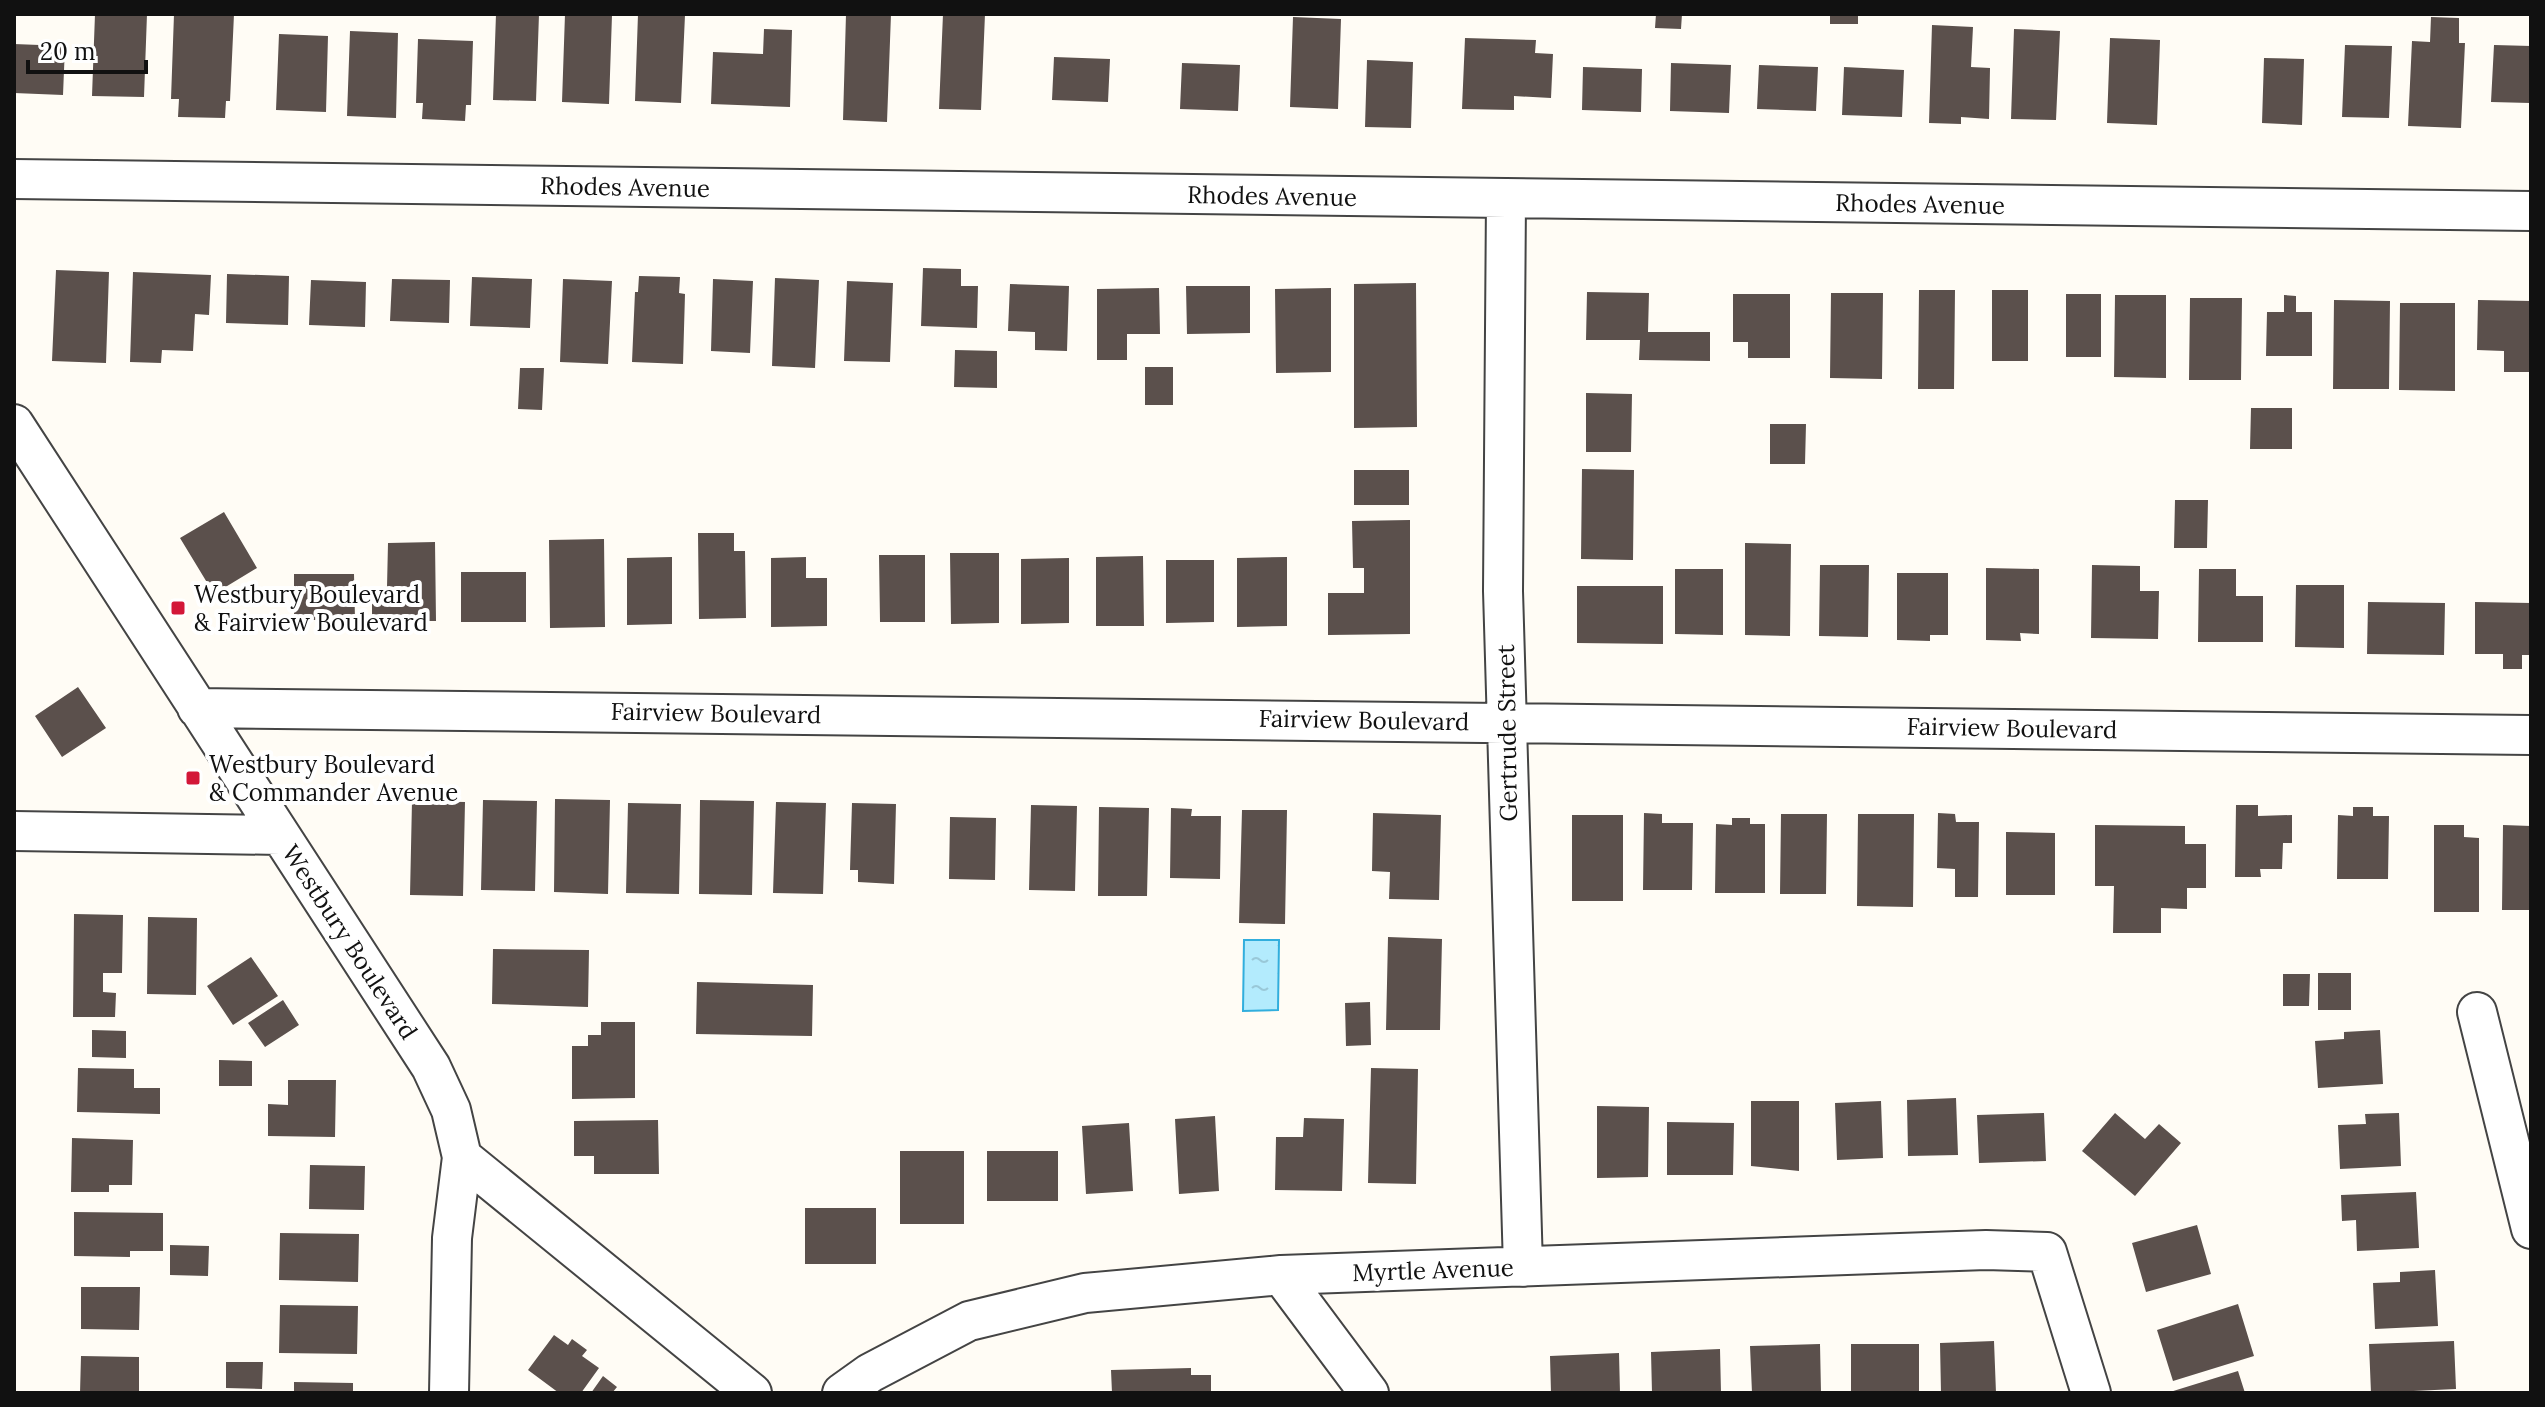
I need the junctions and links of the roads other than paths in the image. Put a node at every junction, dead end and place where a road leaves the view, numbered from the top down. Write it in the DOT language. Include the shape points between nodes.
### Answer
graph roads {
  1 [pos="14,179"];
  2 [pos="1506,199"];
  3 [pos="2531,211"];
  4 [pos="14,424"];
  5 [pos="197,708"];
  6 [pos="1507,722"];
  7 [pos="2531,735"];
  8 [pos="14,831"];
  9 [pos="280,835"];
  10 [pos="2477,1012"];
  11 [pos="462,1157"];
  12 [pos="2531,1229"];
  13 [pos="1523,1267"];
  14 [pos="1281,1275"];
  15 [pos="449,1393"];
  16 [pos="752,1393"];
  17 [pos="842,1393"];
  18 [pos="1369,1393"];
  19 [pos="2091,1393"];
  1 -- 2 [label="street, Rhodes Avenue"];
  2 -- 3 [label="street, Rhodes Avenue"];
  2 -- 6 [label="street, Gertrude Street"];
  4 -- 5 [label="street, Westbury Boulevard"];
  5 -- 6 [label="street, Fairview Boulevard"];
  5 -- 9 [label="street, Westbury Boulevard"];
  6 -- 7 [label="street, Fairview Boulevard"];
  6 -- 13 [label="street, Gertrude Street"];
  8 -- 9 [label="street"];
  9 -- 11 [label="street, Westbury Boulevard" via="431,1067 451,1110"];
  10 -- 12 [label="street"];
  11 -- 15 [label="street" via="452,1238"];
  11 -- 16 [label="street"];
  13 -- 14 [label="street, Myrtle Avenue"];
  13 -- 19 [label="street, Myrtle Avenue" via="2047,1252"];
  14 -- 17 [label="street, Myrtle Avenue" via="1085,1293 969,1321"];
  14 -- 18 [label="street"];
}
